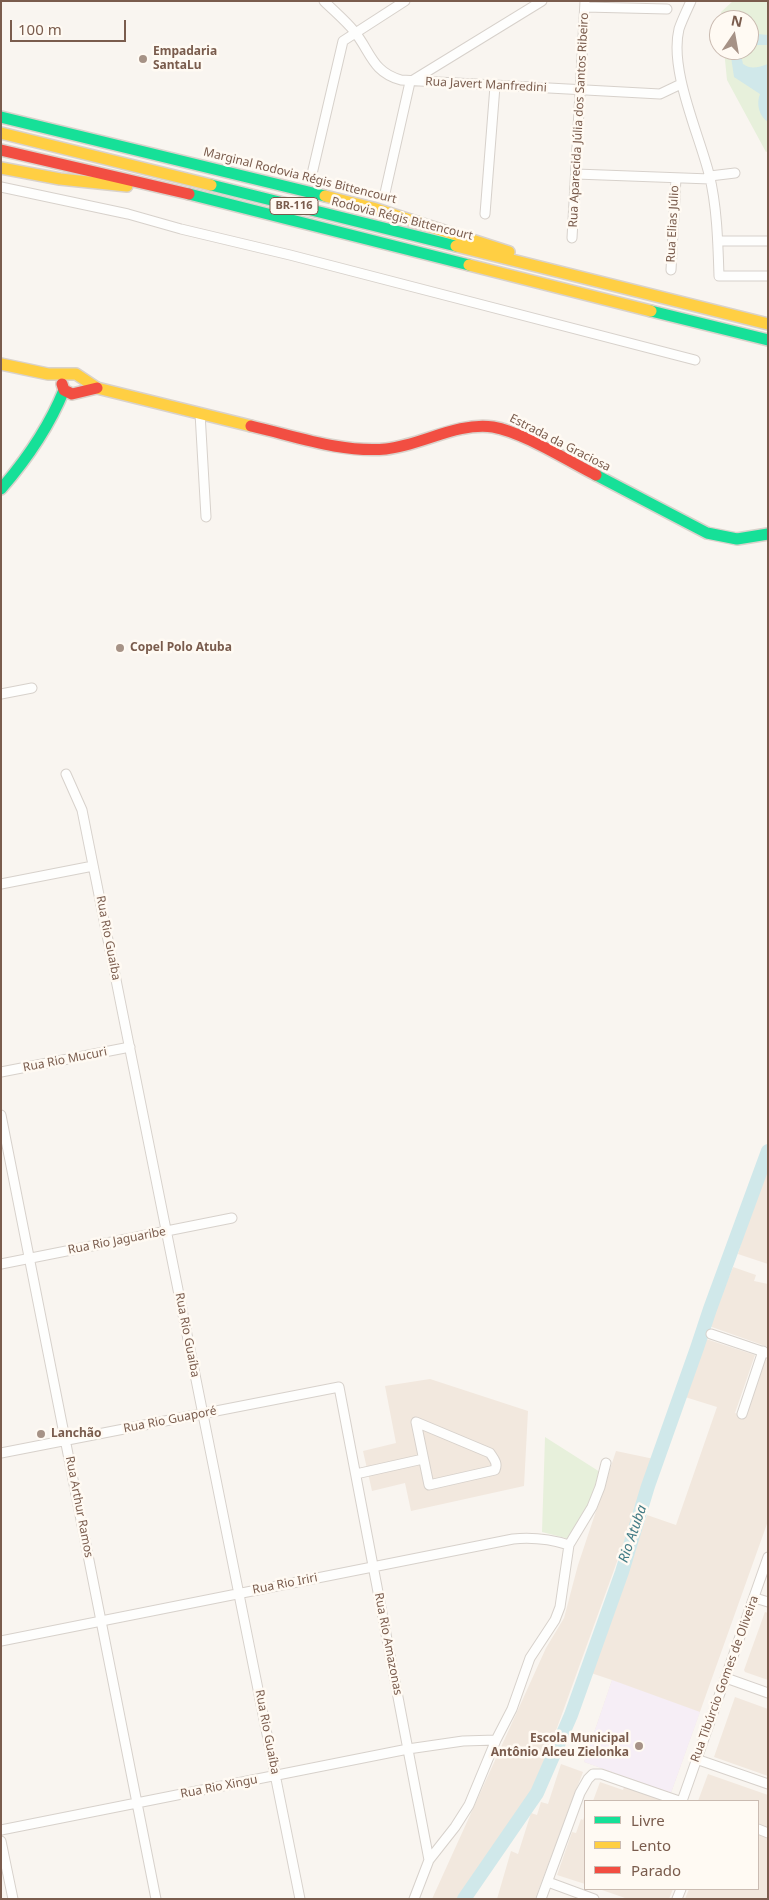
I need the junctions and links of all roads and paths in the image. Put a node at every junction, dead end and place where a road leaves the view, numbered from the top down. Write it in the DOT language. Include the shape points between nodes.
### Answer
graph roads {
  1 [pos="324,1"];
  2 [pos="405,1"];
  3 [pos="542,1"];
  4 [pos="691,1"];
  5 [pos="585,4"];
  6 [pos="667,9"];
  7 [pos="355,32"];
  8 [pos="410,82"];
  9 [pos="681,84"];
  10 [pos="495,86"];
  11 [pos="580,90"];
  12 [pos="1,117"];
  13 [pos="1,133"];
  14 [pos="1,150"];
  15 [pos="1,168"];
  16 [pos="734,173"];
  17 [pos="312,174"];
  18 [pos="576,174"];
  19 [pos="676,178"];
  20 [pos="710,178"];
  21 [pos="1,187"];
  22 [pos="167,189"];
  23 [pos="385,193"];
  24 [pos="485,214"];
  25 [pos="572,238"];
  26 [pos="718,240"];
  27 [pos="768,241"];
  28 [pos="670,270"];
  29 [pos="768,276"];
  30 [pos="587,279"];
  31 [pos="768,324"];
  32 [pos="768,340"];
  33 [pos="695,360"];
  34 [pos="1,364"];
  35 [pos="48,374"];
  36 [pos="67,374"];
  37 [pos="80,377"];
  38 [pos="97,388"];
  39 [pos="68,391"];
  40 [pos="200,413"];
  41 [pos="2,485"];
  42 [pos="206,517"];
  43 [pos="768,534"];
  44 [pos="32,688"];
  45 [pos="1,694"];
  46 [pos="66,774"];
  47 [pos="94,866"];
  48 [pos="1,884"];
  49 [pos="130,1047"];
  50 [pos="1,1072"];
  51 [pos="1,1115"];
  52 [pos="232,1218"];
  53 [pos="166,1231"];
  54 [pos="30,1258"];
  55 [pos="1,1264"];
  56 [pos="711,1334"];
  57 [pos="765,1352"];
  58 [pos="339,1387"];
  59 [pos="203,1414"];
  60 [pos="742,1414"];
  61 [pos="66,1441"];
  62 [pos="1,1453"];
  63 [pos="423,1460"];
  64 [pos="606,1463"];
  65 [pos="356,1474"];
  66 [pos="569,1544"];
  67 [pos="768,1557"];
  68 [pos="373,1567"];
  69 [pos="239,1594"];
  70 [pos="754,1598"];
  71 [pos="768,1602"];
  72 [pos="101,1621"];
  73 [pos="1,1641"];
  74 [pos="726,1678"];
  75 [pos="768,1693"];
  76 [pos="496,1740"];
  77 [pos="408,1749"];
  78 [pos="696,1759"];
  79 [pos="276,1776"];
  80 [pos="768,1784"];
  81 [pos="677,1800"];
  82 [pos="680,1800"];
  83 [pos="137,1803"];
  84 [pos="1,1830"];
  85 [pos="1,1841"];
  86 [pos="429,1860"];
  87 [pos="548,1882"];
  88 [pos="13,1899"];
  89 [pos="156,1899"];
  90 [pos="300,1899"];
  91 [pos="414,1899"];
  92 [pos="541,1899"];
  93 [pos="594,1899"];
  1 -- 7 [label="street, Rua Javert Manfredini"];
  2 -- 7 [label="street"];
  3 -- 8 [label="street"];
  4 -- 9 [label="street" via="678,35"];
  5 -- 6 [label="street"];
  5 -- 11 [label="street, Rua Aparecida Júlia dos Santos Ribeiro"];
  7 -- 8 [label="street, Rua Javert Manfredini" via="381,71"];
  7 -- 17 [label="street" via="342,45"];
  8 -- 10 [label="street, Rua Javert Manfredini"];
  8 -- 23 [label="street"];
  9 -- 11 [label="street, Rua Javert Manfredini" via="660,94"];
  9 -- 20 [label="street"];
  10 -- 11 [label="street, Rua Javert Manfredini"];
  10 -- 24 [label="street"];
  11 -- 18 [label="street, Rua Aparecida Júlia dos Santos Ribeiro"];
  12 -- 30 [label="main road, Marginal Rodovia Régis Bittencourt" via="373,208"];
  13 -- 30 [label="main road, Rodovia Régis Bittencourt / BR-116"];
  14 -- 22 [label="main road, BR-116"];
  15 -- 22 [label="main road" via="60,179"];
  16 -- 20 [label="street"];
  18 -- 19 [label="street"];
  18 -- 25 [label="street, Rua Aparecida Júlia dos Santos Ribeiro"];
  19 -- 20 [label="street"];
  19 -- 28 [label="street, Rua Elias Júlio"];
  20 -- 26 [label="street"];
  21 -- 33 [label="street" via="121,212"];
  22 -- 32 [label="main road, BR-116"];
  26 -- 27 [label="street"];
  26 -- 29 [label="street" via="719,276"];
  30 -- 31 [label="main road, Rodovia Régis Bittencourt / BR-116"];
  34 -- 35 [label="main road"];
  35 -- 36 [label="main road"];
  35 -- 39 [label="main road"];
  36 -- 37 [label="main road, Estrada da Graciosa"];
  36 -- 39 [label="main road" via="63,377"];
  37 -- 38 [label="main road, Estrada da Graciosa"];
  37 -- 39 [label="main road" via="82,386"];
  38 -- 39 [label="main road, Estrada da Graciosa"];
  38 -- 40 [label="main road, Estrada da Graciosa"];
  39 -- 41 [label="main road" via="21,466"];
  40 -- 42 [label="street"];
  40 -- 43 [label="main road, Estrada da Graciosa" via="361,450 401,448 470,427 501,428 707,533 739,540"];
  44 -- 45 [label="street"];
  46 -- 47 [label="street, Rua Rio Guaíba" via="82,810"];
  47 -- 48 [label="street"];
  47 -- 49 [label="street, Rua Rio Guaíba"];
  49 -- 50 [label="street, Rua Rio Mucuri"];
  49 -- 53 [label="street, Rua Rio Guaíba"];
  51 -- 54 [label="street, Rua Arthur Ramos"];
  52 -- 53 [label="street, Rua Rio Jaguaribe"];
  53 -- 54 [label="street, Rua Rio Jaguaribe"];
  53 -- 59 [label="street, Rua Rio Guaíba"];
  54 -- 55 [label="street, Rua Rio Jaguaribe"];
  54 -- 61 [label="street, Rua Arthur Ramos"];
  56 -- 57 [label="street"];
  57 -- 60 [label="street"];
  58 -- 59 [label="street, Rua Rio Guaporé"];
  58 -- 65 [label="street, Rua Rio Amazonas"];
  59 -- 61 [label="street, Rua Rio Guaporé"];
  59 -- 69 [label="street, Rua Rio Guaíba"];
  61 -- 62 [label="street, Rua Rio Guaporé"];
  61 -- 72 [label="street, Rua Arthur Ramos"];
  63 -- 63 [label="street" via="429,1485 491,1472 497,1466 495,1459 483,1449 416,1422"];
  63 -- 65 [label="street"];
  64 -- 66 [label="street" via="592,1507"];
  65 -- 68 [label="street, Rua Rio Amazonas"];
  66 -- 68 [label="street, Rua Rio Iriri" via="536,1538 513,1540"];
  66 -- 76 [label="street" via="558,1614 530,1658 512,1709"];
  67 -- 70 [label="street, Rua Tibúrcio Gomes de Oliveira"];
  68 -- 69 [label="street, Rua Rio Iriri"];
  68 -- 77 [label="street, Rua Rio Amazonas"];
  69 -- 72 [label="street, Rua Rio Iriri"];
  69 -- 79 [label="street, Rua Rio Guaíba"];
  70 -- 71 [label="street"];
  70 -- 74 [label="street, Rua Tibúrcio Gomes de Oliveira"];
  72 -- 73 [label="street, Rua Rio Iriri"];
  72 -- 83 [label="street, Rua Arthur Ramos"];
  74 -- 75 [label="street"];
  74 -- 78 [label="street, Rua Tibúrcio Gomes de Oliveira"];
  76 -- 77 [label="street, Rua Rio Xingu"];
  76 -- 86 [label="street" via="469,1805"];
  77 -- 79 [label="street, Rua Rio Xingu"];
  77 -- 86 [label="street, Rua Rio Amazonas"];
  78 -- 80 [label="street"];
  78 -- 82 [label="street, Rua Tibúrcio Gomes de Oliveira"];
  79 -- 83 [label="street, Rua Rio Xingu"];
  79 -- 90 [label="street, Rua Rio Guaíba"];
  81 -- 87 [label="street" via="593,1774 580,1793"];
  83 -- 84 [label="street, Rua Rio Xingu"];
  83 -- 89 [label="street, Rua Arthur Ramos"];
  85 -- 88 [label="street"];
  86 -- 91 [label="street"];
  87 -- 92 [label="street"];
  87 -- 93 [label="street"];
}
